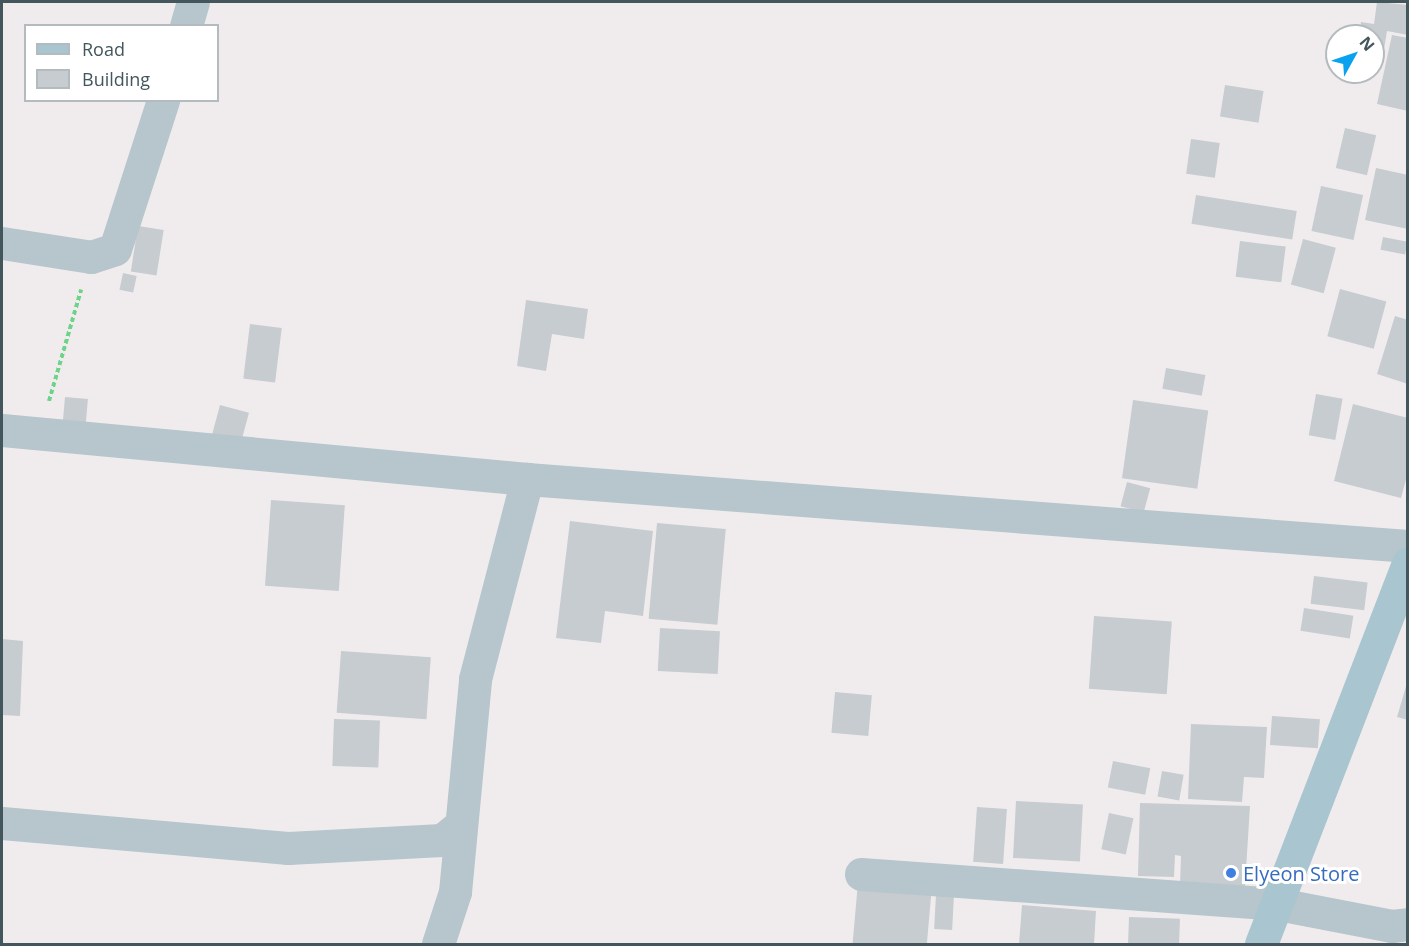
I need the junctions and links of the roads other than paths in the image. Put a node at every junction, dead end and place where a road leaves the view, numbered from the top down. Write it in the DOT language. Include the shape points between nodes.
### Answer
graph roads {
  1 [pos="193,2"];
  2 [pos="187,24"];
  3 [pos="163,102"];
  4 [pos="2,243"];
  5 [pos="2,430"];
  6 [pos="527,479"];
  7 [pos="1407,546"];
  8 [pos="1407,563"];
  9 [pos="2,823"];
  10 [pos="458,827"];
  11 [pos="861,874"];
  12 [pos="1278,904"];
  13 [pos="1407,924"];
  14 [pos="438,945"];
  15 [pos="1261,945"];
  1 -- 2 [label="street"];
  3 -- 4 [label="street" via="115,249 91,257"];
  5 -- 6 [label="street"];
  6 -- 7 [label="street"];
  6 -- 10 [label="street" via="475,679"];
  8 -- 12 [label="main road"];
  9 -- 10 [label="street" via="288,848 442,840"];
  10 -- 14 [label="street" via="455,892"];
  11 -- 12 [label="street"];
  12 -- 13 [label="street" via="1392,926"];
  12 -- 15 [label="main road"];
}
